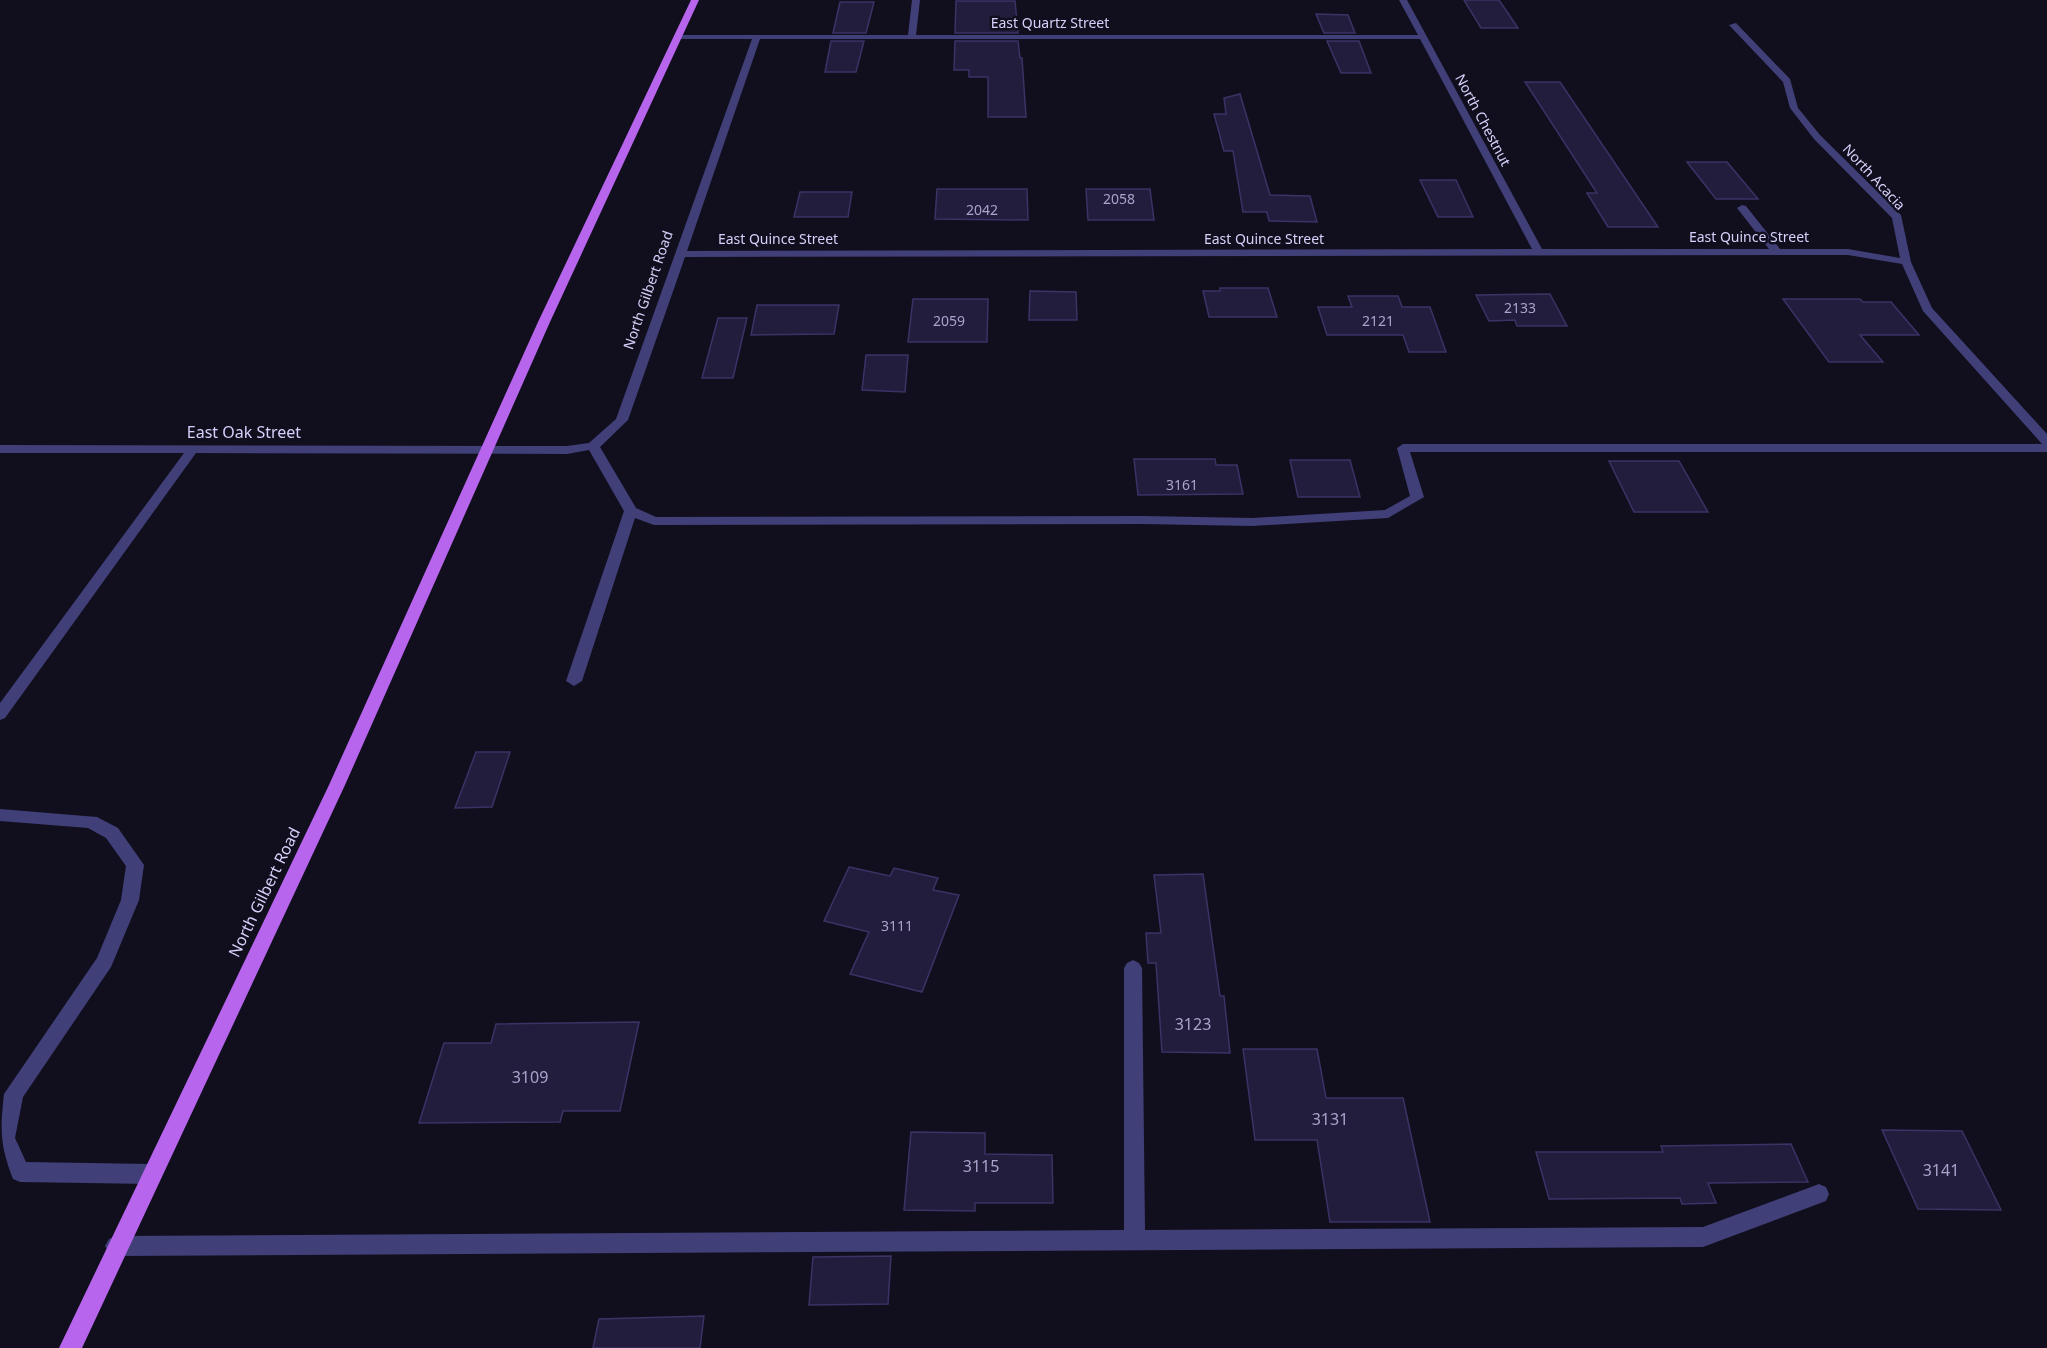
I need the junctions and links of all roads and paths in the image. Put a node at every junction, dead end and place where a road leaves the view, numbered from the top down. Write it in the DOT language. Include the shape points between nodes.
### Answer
graph roads {
  1 [pos="695,0"];
  2 [pos="916,0"];
  3 [pos="1403,0"];
  4 [pos="1733,25"];
  5 [pos="677,37"];
  6 [pos="757,37"];
  7 [pos="912,37"];
  8 [pos="1422,37"];
  9 [pos="1742,208"];
  10 [pos="1777,252"];
  11 [pos="1539,253"];
  12 [pos="679,254"];
  13 [pos="1906,262"];
  14 [pos="2047,442"];
  15 [pos="593,446"];
  16 [pos="2047,447"];
  17 [pos="194,448"];
  18 [pos="0,449"];
  19 [pos="488,450"];
  20 [pos="631,511"];
  21 [pos="574,681"];
  22 [pos="0,714"];
  23 [pos="0,815"];
  24 [pos="1133,968"];
  25 [pos="151,1174"];
  26 [pos="1819,1194"];
  27 [pos="1135,1240"];
  28 [pos="116,1246"];
  29 [pos="70,1348"];
  1 -- 5 [label="main road, North Gilbert Road"];
  2 -- 7 [label="street"];
  3 -- 8 [label="street, North Chestnut"];
  4 -- 13 [label="street, North Acacia" via="1787,81 1794,108 1816,137 1897,217"];
  5 -- 6 [label="street, East Quartz Street"];
  5 -- 19 [label="main road, North Gilbert Road"];
  6 -- 7 [label="street, East Quartz Street"];
  6 -- 12 [label="street, North Gilbert Road"];
  7 -- 8 [label="street, East Quartz Street"];
  8 -- 11 [label="street, North Chestnut"];
  9 -- 10 [label="street"];
  10 -- 11 [label="street, East Quince Street"];
  10 -- 13 [label="street, East Quince Street" via="1848,252"];
  11 -- 12 [label="street, East Quince Street"];
  12 -- 15 [label="street, North Gilbert Road" via="622,420"];
  13 -- 14 [label="street, North Acacia" via="1927,309"];
  15 -- 19 [label="street" via="577,450"];
  15 -- 20 [label="street"];
  16 -- 20 [label="street" via="1402,448 1417,497 1388,514 1252,522 654,521"];
  17 -- 18 [label="street, East Oak Street"];
  17 -- 19 [label="street, East Oak Street"];
  17 -- 22 [label="street"];
  19 -- 25 [label="main road, North Gilbert Road" via="337,785"];
  20 -- 21 [label="street"];
  23 -- 25 [label="street" via="91,822 112,833 135,865 130,900 105,962 14,1094 5,1138 21,1172"];
  24 -- 27 [label="street"];
  25 -- 28 [label="main road, North Gilbert Road"];
  26 -- 27 [label="street" via="1703,1238"];
  27 -- 28 [label="street"];
  28 -- 29 [label="main road, North Gilbert Road"];
}
